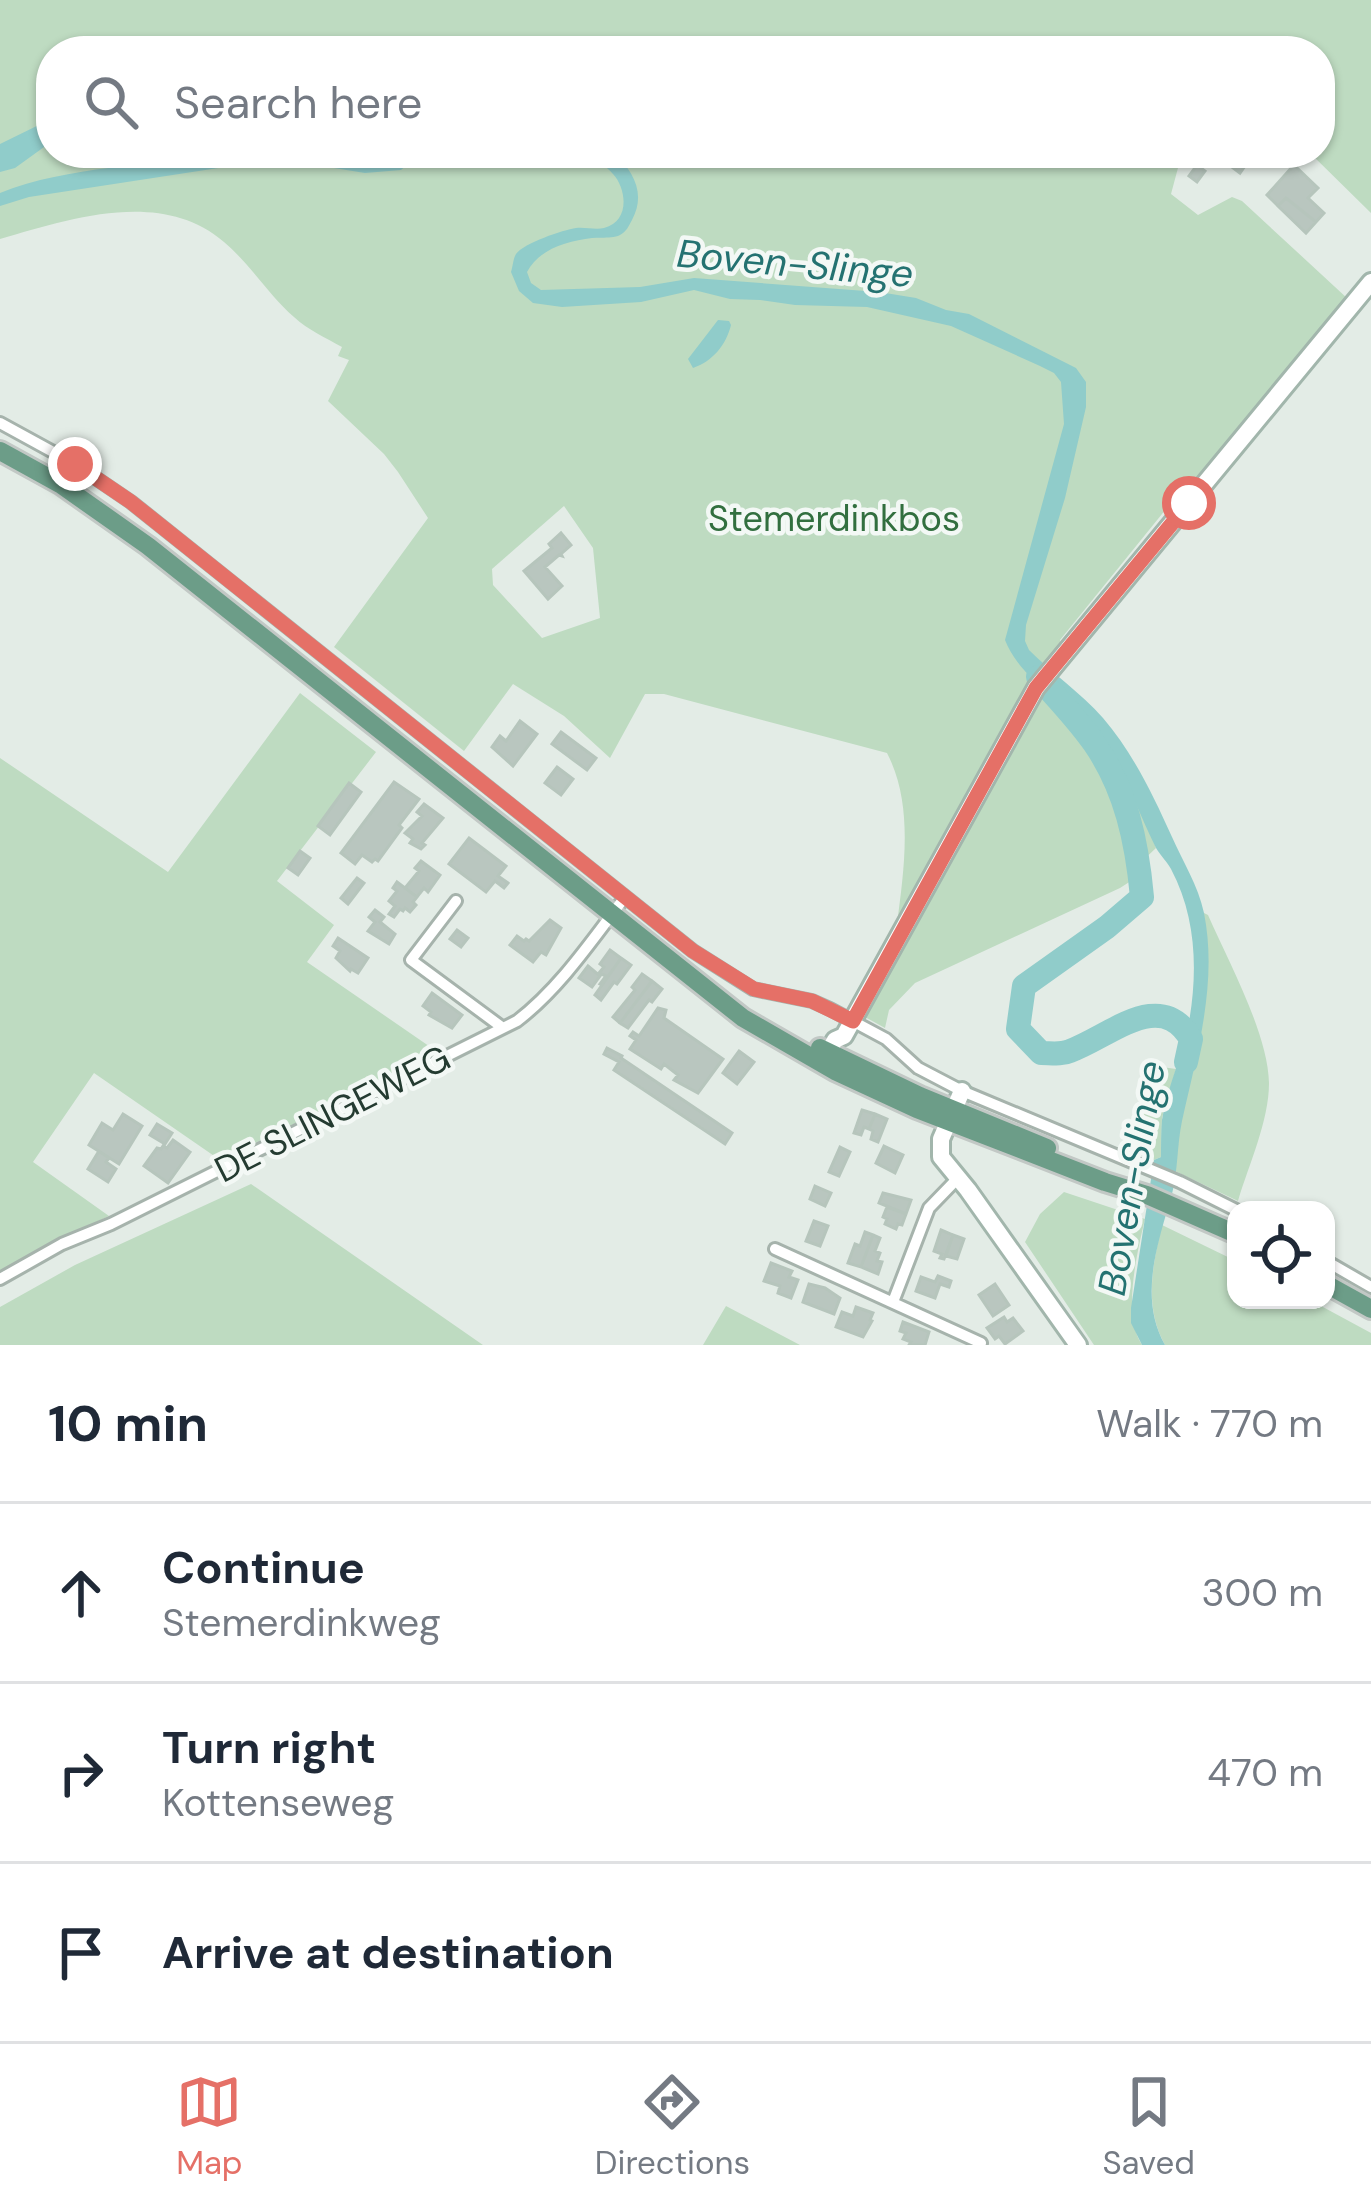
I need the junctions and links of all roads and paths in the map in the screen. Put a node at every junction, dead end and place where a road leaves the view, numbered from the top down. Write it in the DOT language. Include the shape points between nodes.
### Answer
graph roads {
  1 [pos="1371,282"];
  2 [pos="0,423"];
  3 [pos="0,451"];
  4 [pos="424,736"];
  5 [pos="410,754"];
  6 [pos="625,897"];
  7 [pos="456,901"];
  8 [pos="611,915"];
  9 [pos="503,1028"];
  10 [pos="849,1028"];
  11 [pos="832,1061"];
  12 [pos="954,1108"];
  13 [pos="958,1178"];
  14 [pos="1227,1206"];
  15 [pos="1227,1230"];
  16 [pos="776,1249"];
  17 [pos="1335,1266"];
  18 [pos="0,1279"];
  19 [pos="1371,1287"];
  20 [pos="1335,1289"];
  21 [pos="893,1303"];
  22 [pos="1371,1309"];
  23 [pos="982,1343"];
  24 [pos="1078,1345"];
  1 -- 10 [label="street" via="1036,688"];
  2 -- 4 [label="street" via="131,502"];
  3 -- 5 [label="main road" via="132,534"];
  4 -- 5 [label="street"];
  4 -- 6 [label="street"];
  5 -- 8 [label="main road"];
  6 -- 8 [label="street, DE SLINGEWEG"];
  6 -- 10 [label="street" via="734,979 812,1001"];
  7 -- 9 [label="street" via="411,961"];
  8 -- 9 [label="street, DE SLINGEWEG" via="538,1005"];
  8 -- 11 [label="main road" via="690,975"];
  9 -- 18 [label="street, DE SLINGEWEG"];
  10 -- 11 [label="street" via="847,1046"];
  10 -- 12 [label="street" via="886,1040 932,1077"];
  11 -- 12 [label="main road"];
  12 -- 13 [label="street" via="940,1156"];
  12 -- 14 [label="street" via="1151,1169"];
  12 -- 15 [label="main road"];
  13 -- 21 [label="street" via="928,1208"];
  13 -- 24 [label="street"];
  16 -- 21 [label="street"];
  17 -- 19 [label="street"];
  20 -- 22 [label="main road"];
  21 -- 23 [label="street"];
}
